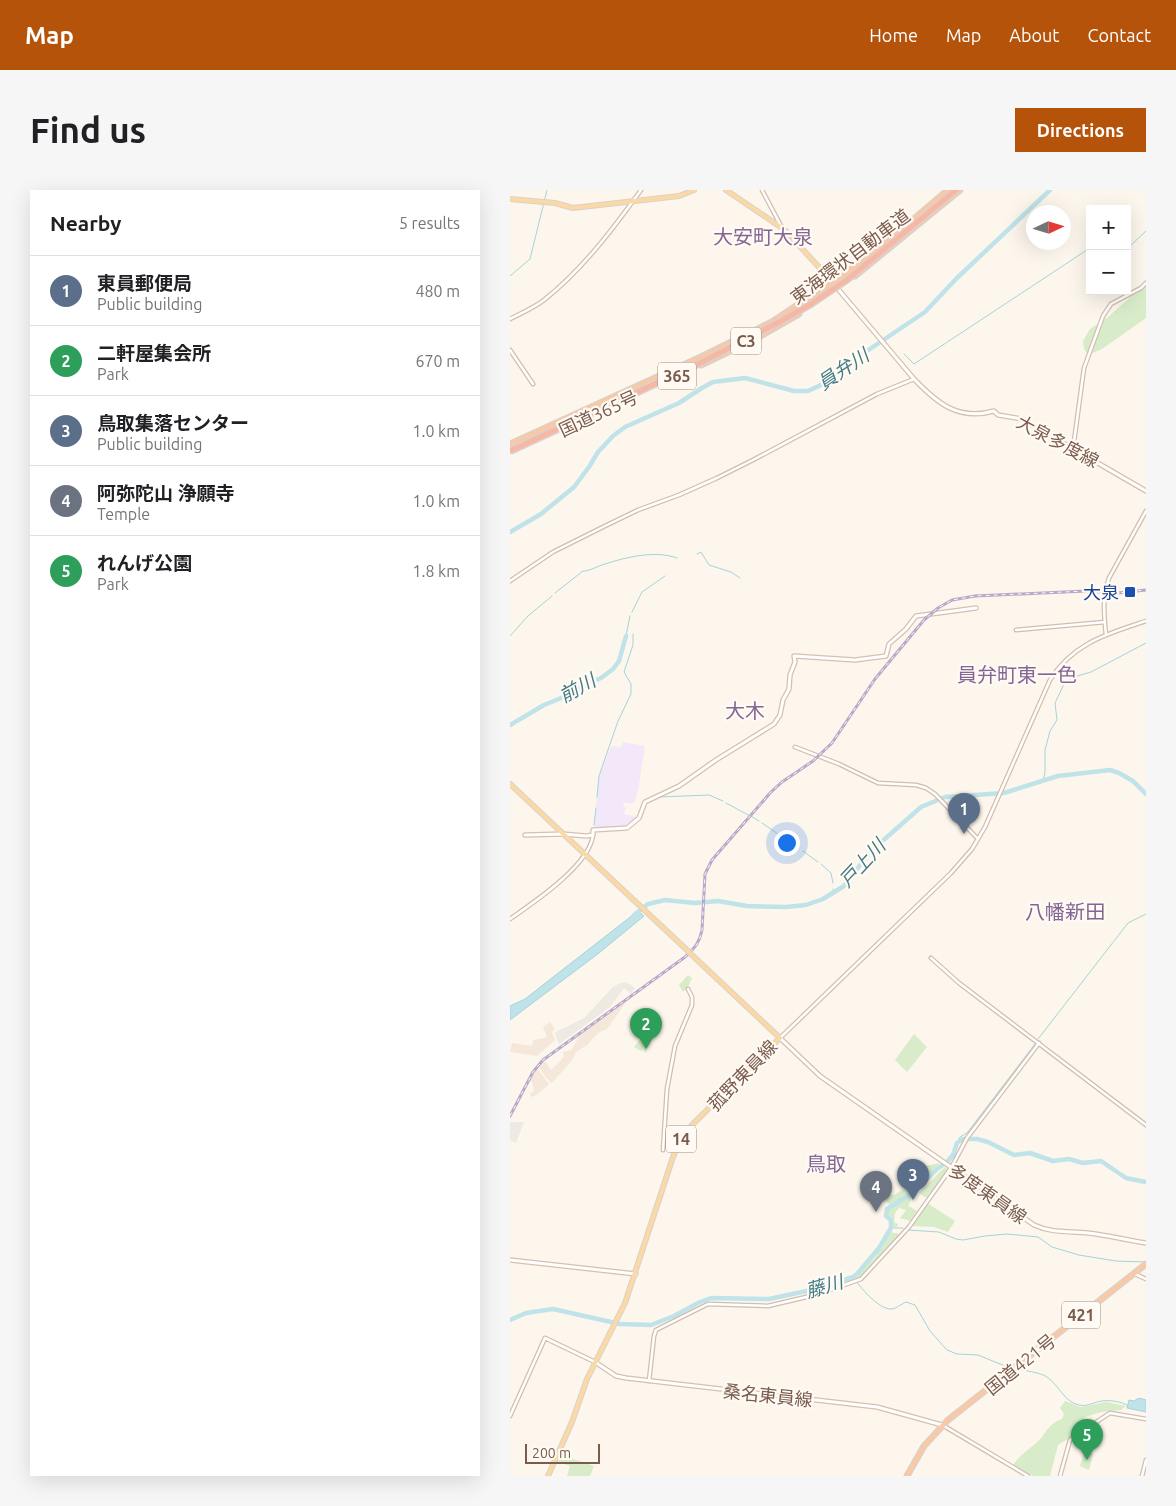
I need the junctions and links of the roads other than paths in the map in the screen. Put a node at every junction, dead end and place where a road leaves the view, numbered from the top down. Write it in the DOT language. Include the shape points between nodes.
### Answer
graph roads {
  1 [pos="641,190"];
  2 [pos="694,190"];
  3 [pos="726,190"];
  4 [pos="762,190"];
  5 [pos="948,190"];
  6 [pos="956,190"];
  7 [pos="960,190"];
  8 [pos="510,199"];
  9 [pos="632,201"];
  10 [pos="781,227"];
  11 [pos="833,283"];
  12 [pos="1146,283"];
  13 [pos="838,289"];
  14 [pos="510,319"];
  15 [pos="510,350"];
  16 [pos="914,378"];
  17 [pos="533,384"];
  18 [pos="510,444"];
  19 [pos="1073,449"];
  20 [pos="510,452"];
  21 [pos="1146,491"];
  22 [pos="1146,511"];
  23 [pos="510,581"];
  24 [pos="976,608"];
  25 [pos="1146,620"];
  26 [pos="1105,622"];
  27 [pos="1016,630"];
  28 [pos="1106,635"];
  29 [pos="795,747"];
  30 [pos="510,784"];
  31 [pos="563,834"];
  32 [pos="593,834"];
  33 [pos="525,836"];
  34 [pos="978,839"];
  35 [pos="585,854"];
  36 [pos="510,919"];
  37 [pos="931,958"];
  38 [pos="688,989"];
  39 [pos="780,1038"];
  40 [pos="1039,1043"];
  41 [pos="1146,1125"];
  42 [pos="663,1150"];
  43 [pos="950,1167"];
  44 [pos="1146,1243"];
  45 [pos="510,1260"];
  46 [pos="1146,1264"];
  47 [pos="1134,1273"];
  48 [pos="636,1274"];
  49 [pos="1146,1279"];
  50 [pos="595,1362"];
  51 [pos="649,1381"];
  52 [pos="510,1416"];
  53 [pos="1146,1419"];
  54 [pos="942,1425"];
  55 [pos="1146,1460"];
  56 [pos="548,1476"];
  57 [pos="907,1476"];
  58 [pos="1028,1476"];
  59 [pos="1060,1476"];
  60 [pos="1142,1476"];
  1 -- 9 [label="street"];
  2 -- 9 [label="main road" via="679,196"];
  3 -- 10 [label="main road"];
  4 -- 10 [label="street"];
  5 -- 11 [label="highway, 国道365号 / 365"];
  6 -- 20 [label="highway, 東海環状自動車道 / C3, bridge" via="848,279 811,304 700,363"];
  7 -- 13 [label="highway, 国道365号 / 365"];
  8 -- 9 [label="main road" via="573,208"];
  9 -- 14 [label="street" via="570,276 543,300"];
  10 -- 11 [label="main road"];
  11 -- 13 [label="main road"];
  11 -- 18 [label="highway, 国道365号 / 365" via="758,330"];
  12 -- 19 [label="street" via="1111,304 1103,316 1084,368"];
  13 -- 16 [label="main road, 大泉多度線"];
  13 -- 20 [label="highway, 国道365号 / 365" via="727,353"];
  15 -- 17 [label="street"];
  16 -- 19 [label="main road, 大泉多度線" via="927,392 960,413 994,412 1022,419"];
  16 -- 23 [label="street" via="717,478 638,510 553,552"];
  19 -- 21 [label="main road, 大泉多度線"];
  22 -- 26 [label="street" via="1109,578 1104,598"];
  24 -- 32 [label="main road" via="916,616 889,644 886,656 855,660 794,656 789,689 773,725 678,786 644,802 639,818 627,828 593,830"];
  25 -- 28 [label="street"];
  26 -- 27 [label="street"];
  26 -- 28 [label="street"];
  28 -- 34 [label="street" via="1076,650 1053,675"];
  29 -- 34 [label="street" via="878,783 922,787 935,794"];
  30 -- 31 [label="main road, 菰野東員線"];
  31 -- 32 [label="main road"];
  31 -- 33 [label="main road"];
  31 -- 35 [label="main road, 菰野東員線"];
  32 -- 35 [label="street"];
  34 -- 39 [label="street" via="952,873"];
  35 -- 36 [label="street" via="551,890"];
  35 -- 39 [label="main road, 菰野東員線, bridge"];
  37 -- 40 [label="street"];
  38 -- 42 [label="street" via="692,1005 675,1046 667,1089"];
  39 -- 43 [label="main road, 多度東員線" via="820,1076"];
  39 -- 48 [label="main road, 菰野東員線 / 14" via="680,1140"];
  40 -- 41 [label="street"];
  40 -- 43 [label="street" via="967,1139"];
  43 -- 44 [label="main road, 多度東員線" via="1039,1227"];
  43 -- 51 [label="street" via="906,1230 865,1277 819,1294 768,1306 708,1304 656,1330"];
  45 -- 48 [label="main road"];
  46 -- 47 [label="highway, 国道421号 / 421"];
  47 -- 49 [label="street"];
  47 -- 54 [label="highway, 国道421号 / 421"];
  48 -- 50 [label="main road, 菰野東員線 / 14"];
  50 -- 51 [label="main road, 桑名東員線" via="616,1376"];
  50 -- 52 [label="street" via="544,1338"];
  50 -- 56 [label="main road, 菰野東員線 / 14"];
  51 -- 54 [label="main road, 桑名東員線" via="877,1407"];
  53 -- 59 [label="street" via="1110,1414 1072,1438"];
  54 -- 57 [label="highway, 国道421号 / 421" via="924,1446"];
  54 -- 58 [label="street"];
  55 -- 60 [label="street"];
}
